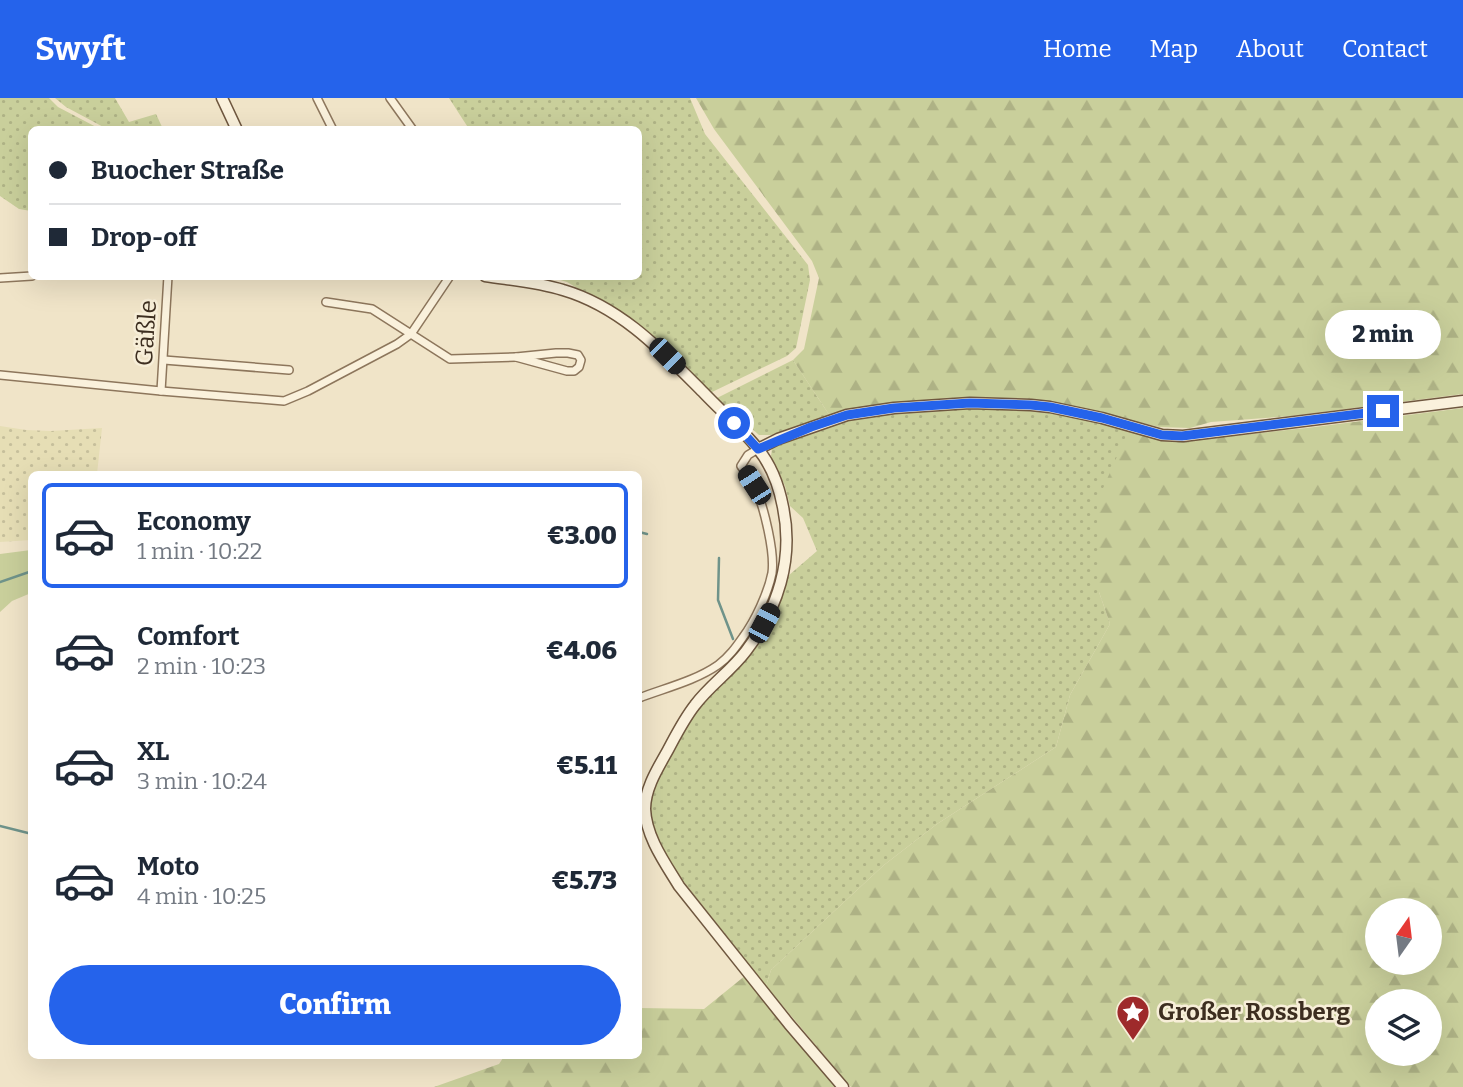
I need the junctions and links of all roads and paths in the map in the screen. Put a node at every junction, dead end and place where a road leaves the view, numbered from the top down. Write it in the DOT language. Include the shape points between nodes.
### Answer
graph roads {
  1 [pos="222,98"];
  2 [pos="317,98"];
  3 [pos="390,98"];
  4 [pos="235,126"];
  5 [pos="331,126"];
  6 [pos="409,126"];
  7 [pos="28,276"];
  8 [pos="0,278"];
  9 [pos="169,280"];
  10 [pos="447,280"];
  11 [pos="508,280"];
  12 [pos="326,302"];
  13 [pos="411,334"];
  14 [pos="516,357"];
  15 [pos="164,360"];
  16 [pos="289,370"];
  17 [pos="0,374"];
  18 [pos="161,391"];
  19 [pos="1463,401"];
  20 [pos="758,449"];
  21 [pos="642,697"];
  22 [pos="843,1087"];
  1 -- 4 [label="street"];
  2 -- 5 [label="street"];
  3 -- 6 [label="street"];
  7 -- 8 [label="street"];
  9 -- 15 [label="street, Gäßle"];
  10 -- 13 [label="street"];
  11 -- 20 [label="street" via="565,290 611,312 645,336"];
  12 -- 13 [label="street" via="372,309"];
  13 -- 14 [label="street" via="450,359"];
  13 -- 18 [label="street" via="288,400"];
  14 -- 14 [label="street" via="570,371 580,364 573,353"];
  15 -- 16 [label="street"];
  15 -- 18 [label="street, Gäßle"];
  17 -- 18 [label="street"];
  19 -- 20 [label="street" via="1182,436 1031,405 943,404 847,415"];
  20 -- 21 [label="street" via="741,466 758,494 771,542 772,573 758,610 730,654 711,669"];
  20 -- 22 [label="street" via="776,482 784,514 787,542 779,590 746,651 683,722 653,777 645,811 663,862 679,886"];
}
